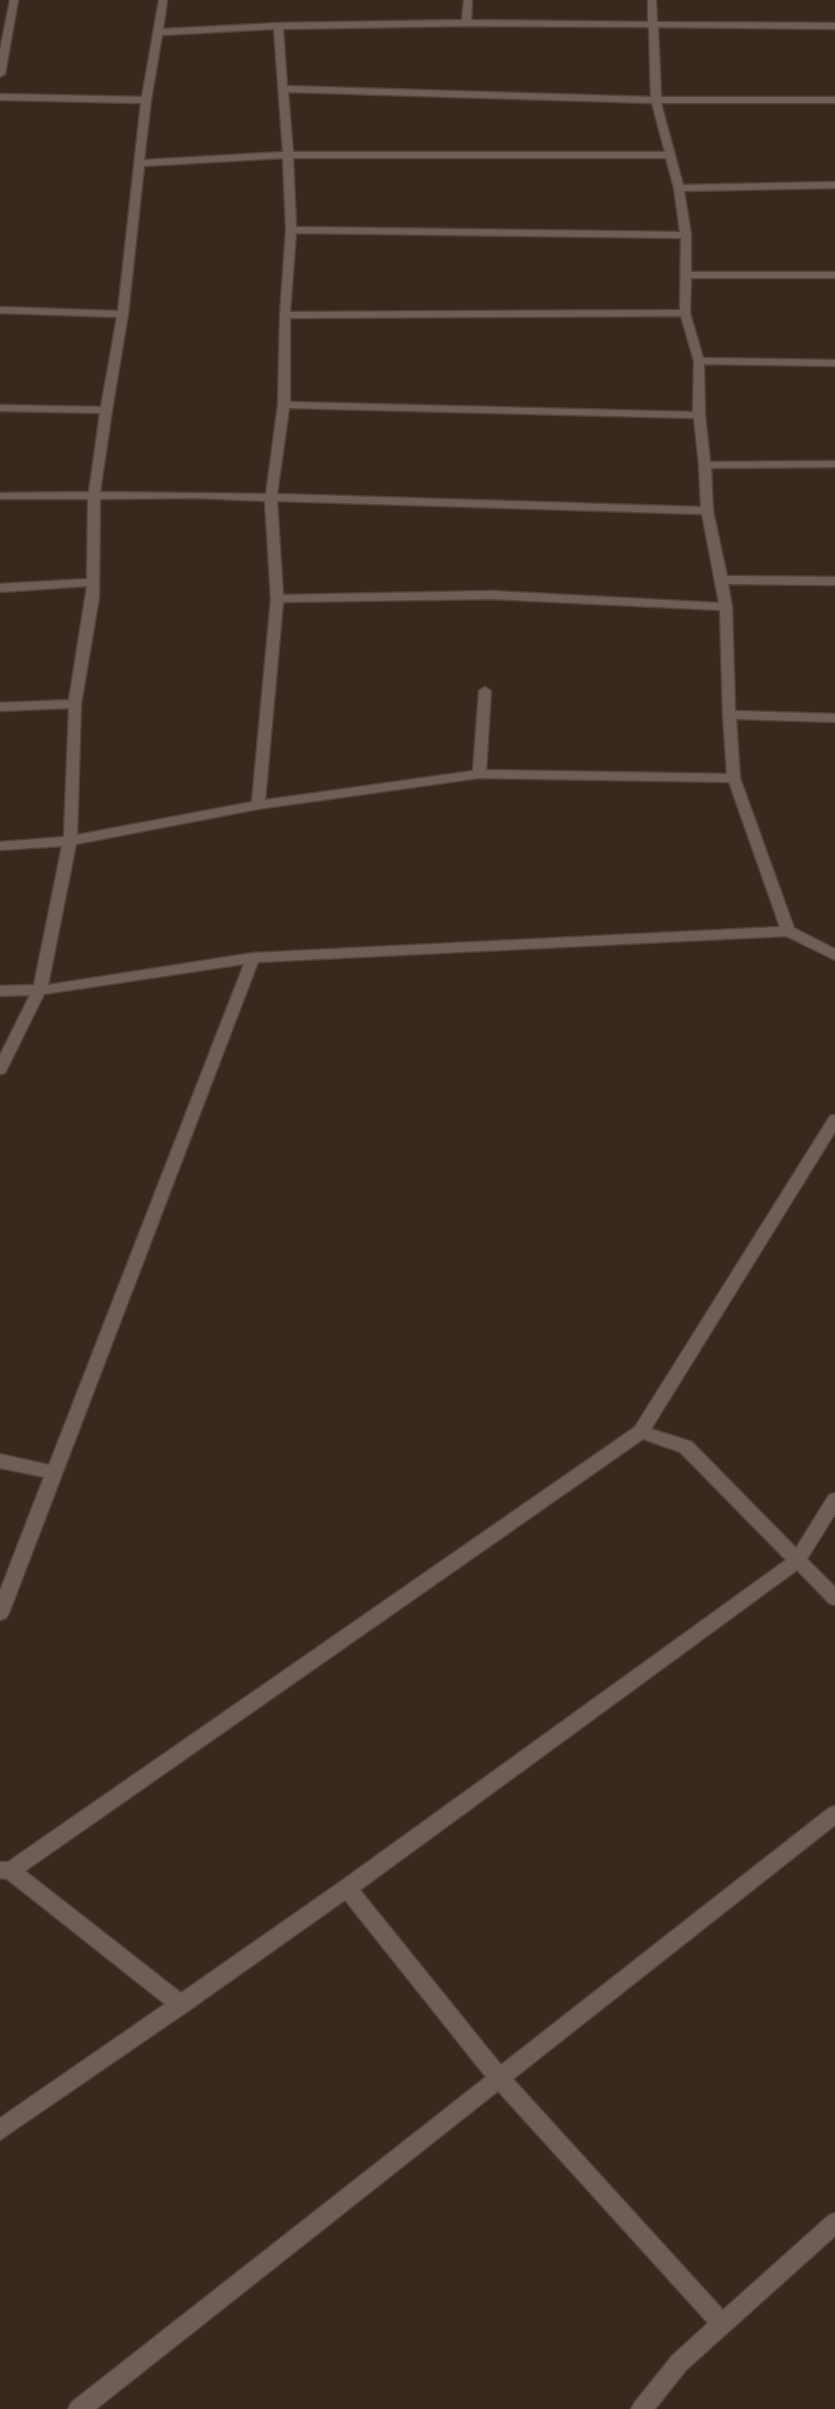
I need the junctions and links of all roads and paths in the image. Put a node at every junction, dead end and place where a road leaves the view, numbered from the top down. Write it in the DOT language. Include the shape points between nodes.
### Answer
graph roads {
  1 [pos="14,0"];
  2 [pos="163,0"];
  3 [pos="468,0"];
  4 [pos="652,0"];
  5 [pos="466,23"];
  6 [pos="654,23"];
  7 [pos="278,26"];
  8 [pos="835,26"];
  9 [pos="159,32"];
  10 [pos="0,74"];
  11 [pos="283,89"];
  12 [pos="0,97"];
  13 [pos="146,100"];
  14 [pos="656,100"];
  15 [pos="835,100"];
  16 [pos="288,155"];
  17 [pos="669,155"];
  18 [pos="139,163"];
  19 [pos="835,185"];
  20 [pos="679,188"];
  21 [pos="290,230"];
  22 [pos="686,235"];
  23 [pos="684,275"];
  24 [pos="835,275"];
  25 [pos="0,310"];
  26 [pos="685,313"];
  27 [pos="123,314"];
  28 [pos="286,315"];
  29 [pos="699,362"];
  30 [pos="835,363"];
  31 [pos="284,405"];
  32 [pos="0,408"];
  33 [pos="106,410"];
  34 [pos="699,415"];
  35 [pos="835,464"];
  36 [pos="706,465"];
  37 [pos="0,496"];
  38 [pos="94,497"];
  39 [pos="271,499"];
  40 [pos="707,511"];
  41 [pos="722,580"];
  42 [pos="835,580"];
  43 [pos="94,582"];
  44 [pos="0,588"];
  45 [pos="277,599"];
  46 [pos="726,607"];
  47 [pos="485,690"];
  48 [pos="75,704"];
  49 [pos="0,707"];
  50 [pos="729,715"];
  51 [pos="835,718"];
  52 [pos="479,774"];
  53 [pos="734,778"];
  54 [pos="258,805"];
  55 [pos="70,841"];
  56 [pos="0,846"];
  57 [pos="788,931"];
  58 [pos="835,955"];
  59 [pos="253,958"];
  60 [pos="40,989"];
  61 [pos="0,991"];
  62 [pos="0,1069"];
  63 [pos="835,1120"];
  64 [pos="641,1432"];
  65 [pos="0,1461"];
  66 [pos="53,1472"];
  67 [pos="835,1500"];
  68 [pos="797,1561"];
  69 [pos="835,1598"];
  70 [pos="0,1613"];
  71 [pos="835,1814"];
  72 [pos="5,1870"];
  73 [pos="347,1888"];
  74 [pos="181,2005"];
  75 [pos="500,2078"];
  76 [pos="0,2130"];
  77 [pos="835,2223"];
  78 [pos="723,2325"];
  79 [pos="79,2409"];
  80 [pos="642,2409"];
  1 -- 10 [label="street"];
  2 -- 9 [label="street"];
  3 -- 5 [label="street"];
  4 -- 6 [label="street"];
  5 -- 6 [label="street"];
  5 -- 7 [label="street"];
  6 -- 8 [label="street"];
  6 -- 14 [label="street"];
  7 -- 9 [label="street"];
  7 -- 11 [label="street"];
  9 -- 13 [label="street"];
  11 -- 14 [label="street"];
  11 -- 16 [label="street"];
  12 -- 13 [label="street"];
  13 -- 18 [label="street"];
  14 -- 15 [label="street"];
  14 -- 17 [label="street"];
  16 -- 17 [label="street"];
  16 -- 18 [label="street"];
  16 -- 21 [label="street"];
  17 -- 20 [label="street"];
  18 -- 27 [label="street"];
  19 -- 20 [label="street"];
  20 -- 22 [label="street"];
  21 -- 22 [label="street"];
  21 -- 28 [label="street"];
  22 -- 23 [label="street"];
  23 -- 24 [label="street"];
  23 -- 26 [label="street"];
  25 -- 27 [label="street"];
  26 -- 28 [label="street"];
  26 -- 29 [label="street"];
  27 -- 33 [label="street"];
  28 -- 31 [label="street"];
  29 -- 30 [label="street"];
  29 -- 34 [label="street"];
  31 -- 34 [label="street"];
  31 -- 39 [label="street"];
  32 -- 33 [label="street"];
  33 -- 38 [label="street"];
  34 -- 36 [label="street"];
  35 -- 36 [label="street"];
  36 -- 40 [label="street"];
  37 -- 38 [label="street"];
  38 -- 39 [label="street" via="196,495"];
  38 -- 43 [label="street"];
  39 -- 40 [label="street"];
  39 -- 45 [label="street"];
  40 -- 41 [label="street"];
  41 -- 42 [label="street"];
  41 -- 46 [label="street"];
  43 -- 44 [label="street"];
  43 -- 48 [label="street"];
  45 -- 46 [label="street" via="492,595"];
  45 -- 54 [label="street"];
  46 -- 50 [label="street"];
  47 -- 52 [label="street"];
  48 -- 49 [label="street"];
  48 -- 55 [label="street"];
  50 -- 51 [label="street"];
  50 -- 53 [label="street"];
  52 -- 53 [label="street"];
  52 -- 54 [label="street"];
  53 -- 57 [label="street"];
  54 -- 55 [label="street"];
  55 -- 56 [label="street"];
  55 -- 60 [label="street"];
  57 -- 58 [label="street"];
  57 -- 59 [label="street"];
  59 -- 60 [label="street"];
  59 -- 66 [label="street"];
  60 -- 61 [label="street"];
  60 -- 62 [label="street"];
  63 -- 64 [label="street"];
  64 -- 68 [label="street" via="686,1447"];
  64 -- 72 [label="street"];
  65 -- 66 [label="street"];
  66 -- 70 [label="street"];
  67 -- 68 [label="street"];
  68 -- 69 [label="street"];
  68 -- 73 [label="street"];
  71 -- 75 [label="street"];
  72 -- 74 [label="street"];
  73 -- 74 [label="street"];
  73 -- 75 [label="street"];
  74 -- 76 [label="street"];
  75 -- 78 [label="street"];
  75 -- 79 [label="street"];
  77 -- 78 [label="street"];
  78 -- 80 [label="street" via="679,2363"];
}
